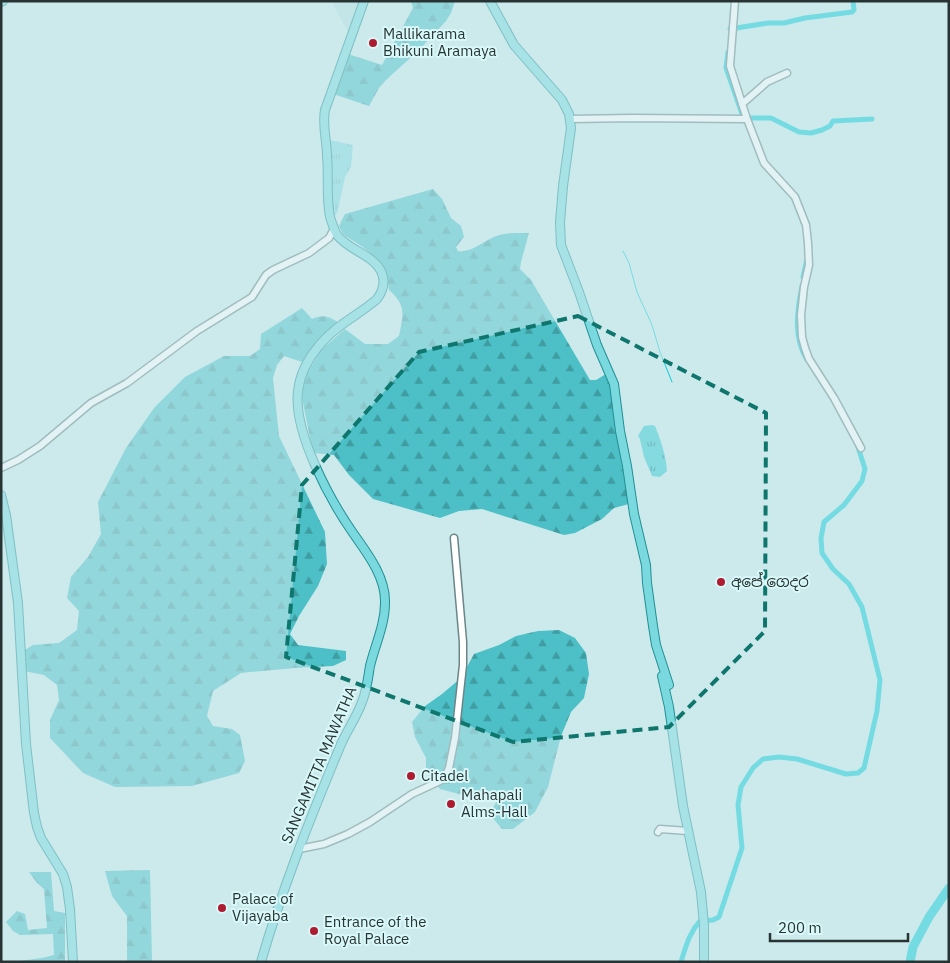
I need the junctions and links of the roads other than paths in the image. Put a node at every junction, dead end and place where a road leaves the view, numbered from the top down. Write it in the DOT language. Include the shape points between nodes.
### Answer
graph roads {
  1 [pos="364,1"];
  2 [pos="490,1"];
  3 [pos="735,1"];
  4 [pos="787,73"];
  5 [pos="742,104"];
  6 [pos="570,119"];
  7 [pos="747,120"];
  8 [pos="334,229"];
  9 [pos="861,448"];
  10 [pos="1,468"];
  11 [pos="1,495"];
  12 [pos="454,538"];
  13 [pos="688,831"];
  14 [pos="658,832"];
  15 [pos="299,849"];
  16 [pos="74,962"];
  17 [pos="261,962"];
  18 [pos="704,962"];
  1 -- 8 [label="main road" via="324,114 329,208"];
  2 -- 6 [label="main road" via="514,45 562,100"];
  3 -- 5 [label="street" via="730,66"];
  4 -- 5 [label="street" via="767,82"];
  5 -- 7 [label="street"];
  6 -- 7 [label="street"];
  6 -- 13 [label="main road" via="560,222 561,245 616,390 634,514 646,564 656,645 669,685 662,676"];
  7 -- 9 [label="street" via="764,163 796,197 806,225 809,265 800,315 802,337 809,359"];
  8 -- 10 [label="street" via="329,238 309,253 266,275 252,297 197,331 126,383 91,403 40,446"];
  8 -- 15 [label="main road, SANGAMITTA MAWATHA" via="342,240 378,266 384,285 376,300 333,332 308,360 299,381 298,408 312,457 332,501 377,572 383,586 385,606 364,698 341,744"];
  11 -- 16 [label="main road" via="18,603 26,744 34,813 41,838 63,874 67,887"];
  12 -- 15 [label="street" via="463,665 455,738 446,775 348,834 324,844"];
  13 -- 14 [label="street"];
  13 -- 18 [label="main road" via="704,914"];
  15 -- 17 [label="main road, SANGAMITTA MAWATHA"];
}
